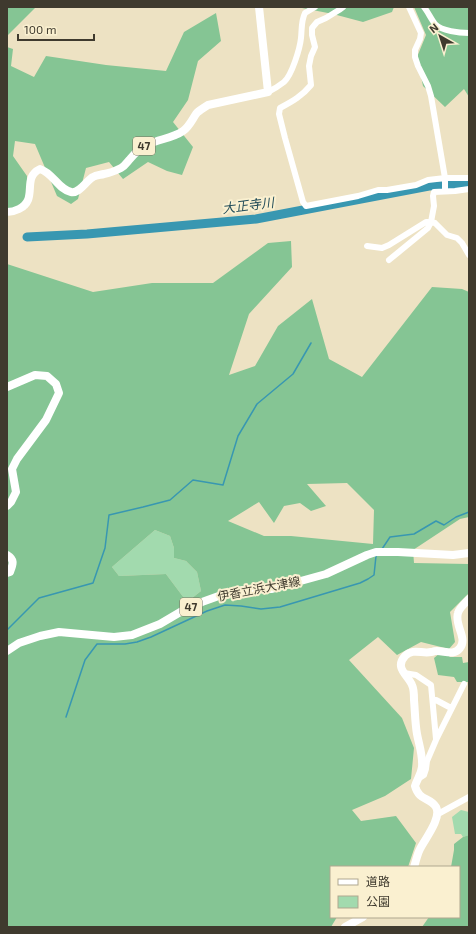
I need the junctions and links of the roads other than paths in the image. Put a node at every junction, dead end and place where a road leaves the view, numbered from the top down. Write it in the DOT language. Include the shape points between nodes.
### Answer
graph roads {
  1 [pos="259,7"];
  2 [pos="315,7"];
  3 [pos="343,7"];
  4 [pos="409,7"];
  5 [pos="424,7"];
  6 [pos="469,33"];
  7 [pos="268,92"];
  8 [pos="445,178"];
  9 [pos="469,178"];
  10 [pos="469,189"];
  11 [pos="445,191"];
  12 [pos="7,212"];
  13 [pos="431,222"];
  14 [pos="367,246"];
  15 [pos="469,255"];
  16 [pos="389,260"];
  17 [pos="7,387"];
  18 [pos="7,506"];
  19 [pos="469,553"];
  20 [pos="7,555"];
  21 [pos="7,574"];
  22 [pos="469,599"];
  23 [pos="7,651"];
  24 [pos="404,673"];
  25 [pos="464,684"];
  26 [pos="432,700"];
  27 [pos="451,708"];
  28 [pos="436,740"];
  29 [pos="419,778"];
  30 [pos="469,797"];
  31 [pos="438,814"];
  32 [pos="414,866"];
  33 [pos="361,918"];
  34 [pos="345,927"];
  1 -- 7 [label="main road"];
  2 -- 7 [label="street" via="304,13 300,44 291,72 286,81"];
  3 -- 8 [label="street" via="317,22 312,28 315,47 309,66 311,85 295,100 280,108 279,114 303,202 306,206"];
  4 -- 8 [label="street" via="421,33 415,57 431,96"];
  5 -- 6 [label="street" via="435,24 441,28"];
  7 -- 12 [label="main road, 47" via="208,105 197,113 184,130 142,148 122,167 94,176 77,192 72,193 65,189 40,169 31,177 29,200 12,212"];
  8 -- 9 [label="street"];
  8 -- 11 [label="street"];
  10 -- 11 [label="street"];
  11 -- 13 [label="street" via="434,192"];
  13 -- 14 [label="street" via="426,222 382,248"];
  13 -- 15 [label="street" via="447,235 457,238"];
  13 -- 16 [label="street" via="428,228"];
  17 -- 18 [label="main road" via="35,375 47,376 56,384 59,393 46,420 12,469 16,492"];
  19 -- 23 [label="main road, 伊香立浜大津線 / 47" via="453,555 379,552 326,574 272,589 227,593 132,635 114,637 59,632 19,643"];
  20 -- 21 [label="main road" via="13,564"];
  22 -- 24 [label="main road" via="458,612 457,622 462,644 458,651 409,653 401,665"];
  24 -- 26 [label="street" via="416,675 431,685"];
  24 -- 29 [label="main road" via="414,693 416,732 422,765"];
  25 -- 27 [label="street"];
  26 -- 27 [label="street"];
  26 -- 28 [label="street"];
  27 -- 28 [label="street"];
  28 -- 29 [label="street" via="424,775"];
  29 -- 31 [label="main road" via="415,786 418,795 433,803"];
  30 -- 31 [label="street"];
  31 -- 32 [label="main road" via="419,850"];
  33 -- 34 [label="main road"];
}
